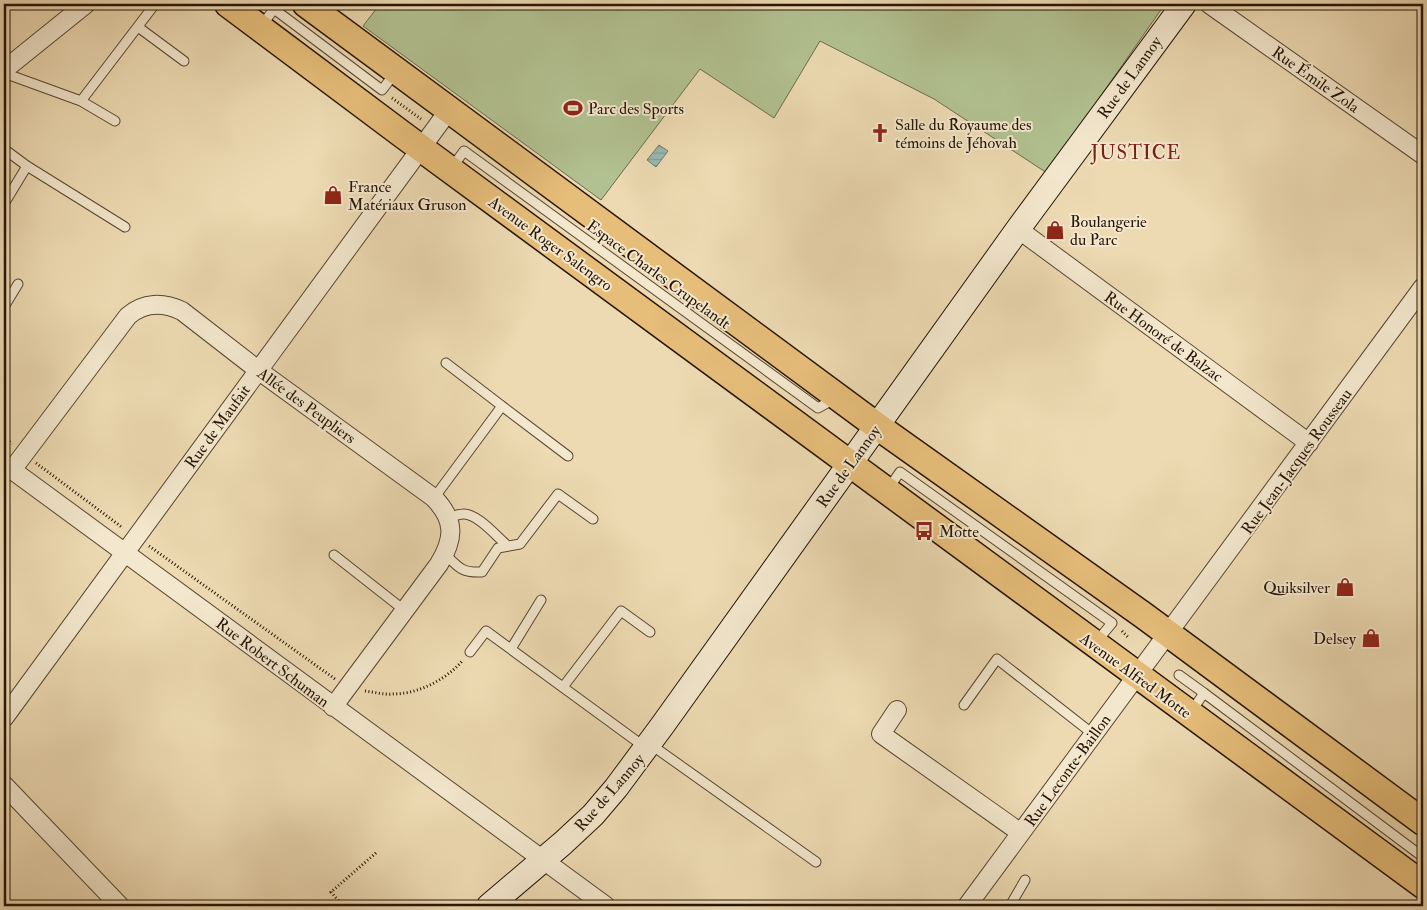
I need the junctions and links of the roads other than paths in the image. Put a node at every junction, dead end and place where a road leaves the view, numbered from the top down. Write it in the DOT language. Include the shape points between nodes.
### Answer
graph roads {
  1 [pos="86,4"];
  2 [pos="155,4"];
  3 [pos="228,4"];
  4 [pos="306,4"];
  5 [pos="1184,4"];
  6 [pos="1208,4"];
  7 [pos="138,27"];
  8 [pos="260,28"];
  9 [pos="184,61"];
  10 [pos="4,72"];
  11 [pos="389,81"];
  12 [pos="81,101"];
  13 [pos="449,110"];
  14 [pos="115,121"];
  15 [pos="420,148"];
  16 [pos="4,149"];
  17 [pos="1423,155"];
  18 [pos="27,166"];
  19 [pos="4,204"];
  20 [pos="125,227"];
  21 [pos="1018,229"];
  22 [pos="599,264"];
  23 [pos="18,284"];
  24 [pos="1423,287"];
  25 [pos="4,307"];
  26 [pos="446,363"];
  27 [pos="258,370"];
  28 [pos="838,397"];
  29 [pos="502,406"];
  30 [pos="877,426"];
  31 [pos="1309,443"];
  32 [pos="568,456"];
  33 [pos="850,464"];
  34 [pos="8,467"];
  35 [pos="434,498"];
  36 [pos="448,518"];
  37 [pos="593,519"];
  38 [pos="508,546"];
  39 [pos="124,552"];
  40 [pos="445,554"];
  41 [pos="334,555"];
  42 [pos="541,600"];
  43 [pos="404,610"];
  44 [pos="650,632"];
  45 [pos="1168,634"];
  46 [pos="510,648"];
  47 [pos="470,652"];
  48 [pos="1180,675"];
  49 [pos="1138,676"];
  50 [pos="563,687"];
  51 [pos="1204,693"];
  52 [pos="964,705"];
  53 [pos="333,707"];
  54 [pos="897,710"];
  55 [pos="1190,714"];
  56 [pos="4,718"];
  57 [pos="1093,734"];
  58 [pos="648,746"];
  59 [pos="4,786"];
  60 [pos="1423,822"];
  61 [pos="1021,833"];
  62 [pos="1423,857"];
  63 [pos="543,860"];
  64 [pos="816,862"];
  65 [pos="1025,880"];
  66 [pos="1423,886"];
  67 [pos="120,906"];
  68 [pos="489,906"];
  69 [pos="606,906"];
  70 [pos="968,906"];
  71 [pos="1010,906"];
  1 -- 10 [label="street"];
  2 -- 7 [label="lane"];
  3 -- 8 [label="main road, Avenue Roger Salengro"];
  4 -- 11 [label="main road"];
  5 -- 21 [label="main road, Rue de Lannoy"];
  6 -- 17 [label="street, Rue Émile Zola"];
  7 -- 9 [label="lane"];
  7 -- 12 [label="lane"];
  8 -- 11 [label="lane" via="274,9"];
  8 -- 15 [label="main road, Avenue Roger Salengro"];
  10 -- 12 [label="lane"];
  11 -- 13 [label="main road"];
  12 -- 14 [label="lane"];
  13 -- 15 [label="street, Rue de Maufait"];
  13 -- 28 [label="main road"];
  15 -- 22 [label="main road, Avenue Roger Salengro" via="457,160"];
  15 -- 27 [label="street, Rue de Maufait"];
  16 -- 18 [label="lane"];
  18 -- 19 [label="lane"];
  18 -- 20 [label="lane"];
  21 -- 30 [label="main road, Rue de Lannoy"];
  21 -- 31 [label="street, Rue Honoré de Balzac"];
  22 -- 28 [label="lane, Espace Charles Crupelandt" via="818,408"];
  22 -- 33 [label="main road, Avenue Roger Salengro"];
  23 -- 25 [label="lane"];
  24 -- 31 [label="street, Rue Jean-Jacques Rousseau"];
  26 -- 29 [label="lane"];
  27 -- 34 [label="street, Allée des Peupliers" via="173,306 159,304 134,310 23,453"];
  27 -- 35 [label="street, Allée des Peupliers"];
  27 -- 39 [label="street, Rue de Maufait"];
  28 -- 30 [label="main road"];
  29 -- 32 [label="lane"];
  29 -- 35 [label="lane"];
  30 -- 33 [label="main road, Rue de Lannoy"];
  30 -- 45 [label="main road"];
  31 -- 45 [label="street, Rue Jean-Jacques Rousseau"];
  33 -- 49 [label="main road, Avenue Alfred Motte"];
  33 -- 58 [label="main road, Rue de Lannoy"];
  34 -- 39 [label="street, Rue Robert Schuman"];
  35 -- 36 [label="street, Allée des Peupliers"];
  36 -- 38 [label="lane" via="468,514"];
  36 -- 40 [label="street" via="451,535"];
  37 -- 38 [label="lane" via="558,494 520,544"];
  38 -- 40 [label="lane" via="498,548 482,572 469,573"];
  39 -- 53 [label="street, Rue Robert Schuman"];
  39 -- 56 [label="street, Rue de Maufait"];
  40 -- 43 [label="street"];
  41 -- 43 [label="lane"];
  42 -- 46 [label="lane"];
  43 -- 53 [label="street"];
  44 -- 50 [label="lane" via="621,611"];
  45 -- 49 [label="street, Rue Leconte-Baillon"];
  45 -- 60 [label="main road"];
  46 -- 47 [label="lane" via="486,631"];
  46 -- 50 [label="lane"];
  48 -- 51 [label="lane"];
  49 -- 55 [label="main road, Avenue Alfred Motte"];
  49 -- 57 [label="street, Rue Leconte-Baillon"];
  50 -- 58 [label="lane"];
  51 -- 55 [label="lane"];
  51 -- 62 [label="lane"];
  52 -- 57 [label="lane" via="997,659"];
  53 -- 63 [label="street, Rue Robert Schuman"];
  54 -- 61 [label="street" via="880,734"];
  55 -- 66 [label="main road, Avenue Alfred Motte"];
  57 -- 61 [label="street, Rue Leconte-Baillon"];
  58 -- 63 [label="main road, Rue de Lannoy" via="607,800"];
  58 -- 64 [label="lane"];
  59 -- 67 [label="street"];
  61 -- 70 [label="street, Rue Leconte-Baillon"];
  63 -- 68 [label="main road, Rue de Lannoy"];
  63 -- 69 [label="street, Rue Robert Schuman"];
  65 -- 71 [label="lane"];
}
